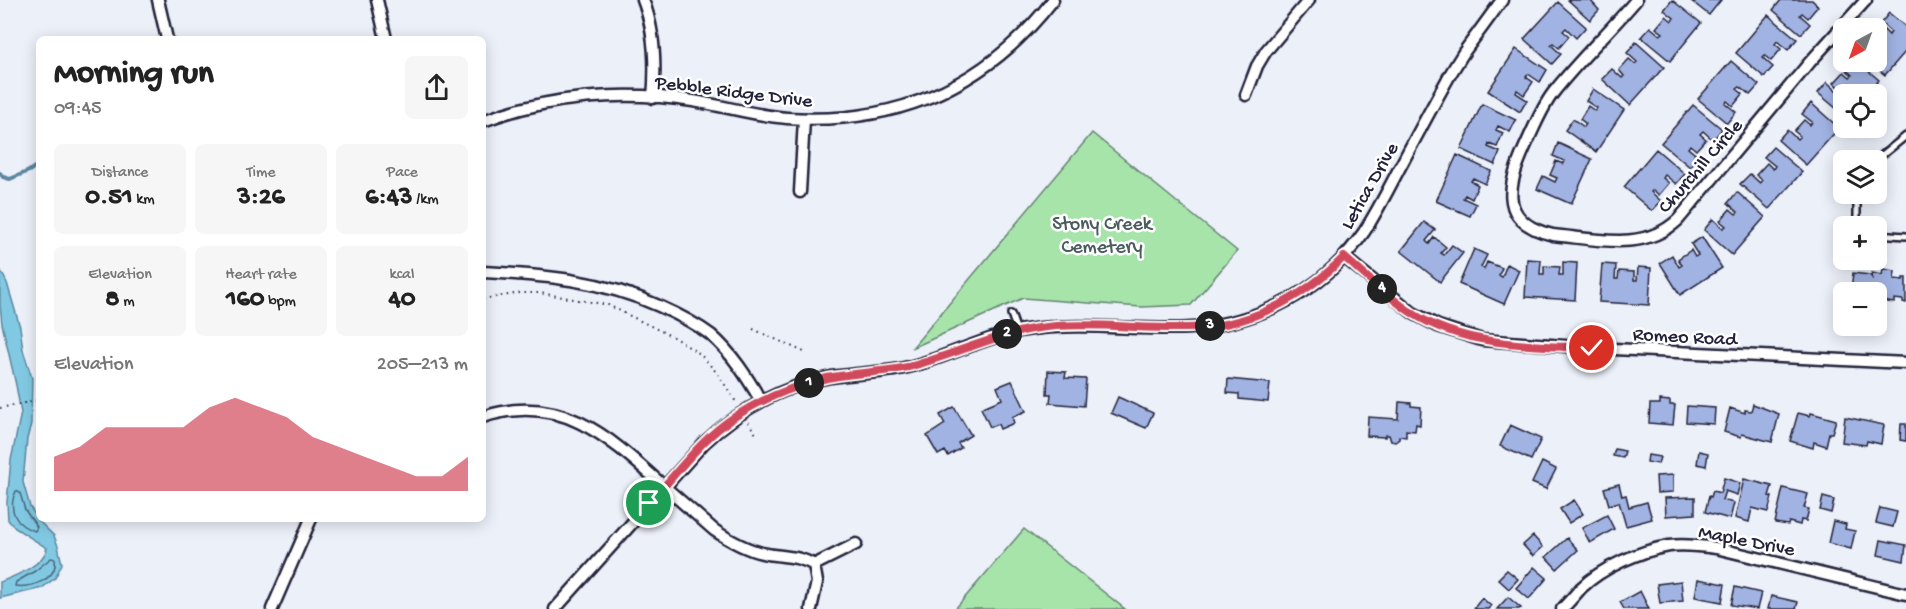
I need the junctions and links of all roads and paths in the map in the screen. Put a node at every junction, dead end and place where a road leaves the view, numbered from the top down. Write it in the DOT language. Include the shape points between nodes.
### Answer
graph roads {
  1 [pos="158,0"];
  2 [pos="377,0"];
  3 [pos="643,0"];
  4 [pos="1053,0"];
  5 [pos="1502,0"];
  6 [pos="1636,0"];
  7 [pos="1866,0"];
  8 [pos="1305,1"];
  9 [pos="167,36"];
  10 [pos="385,36"];
  11 [pos="1246,95"];
  12 [pos="653,98"];
  13 [pos="804,119"];
  14 [pos="486,120"];
  15 [pos="1906,136"];
  16 [pos="1887,151"];
  17 [pos="800,192"];
  18 [pos="1887,235"];
  19 [pos="1906,236"];
  20 [pos="1344,257"];
  21 [pos="486,272"];
  22 [pos="486,299"];
  23 [pos="1011,314"];
  24 [pos="753,329"];
  25 [pos="1017,331"];
  26 [pos="804,352"];
  27 [pos="1906,363"];
  28 [pos="36,401"];
  29 [pos="762,401"];
  30 [pos="738,405"];
  31 [pos="0,408"];
  32 [pos="486,416"];
  33 [pos="747,420"];
  34 [pos="758,437"];
  35 [pos="664,487"];
  36 [pos="310,522"];
  37 [pos="856,544"];
  38 [pos="814,565"];
  39 [pos="1906,594"];
  40 [pos="272,609"];
  41 [pos="555,609"];
  42 [pos="811,609"];
  43 [pos="1562,609"];
  1 -- 9 [label="street"];
  2 -- 10 [label="street"];
  3 -- 12 [label="street" via="654,54"];
  4 -- 13 [label="street, Pebble Ridge Drive" via="997,58 934,95 877,114"];
  5 -- 20 [label="street, Letica Drive" via="1464,52 1371,220"];
  6 -- 7 [label="street, Churchill Circle" via="1551,96 1514,173 1510,195 1513,207 1528,225 1542,233 1630,241 1664,232"];
  8 -- 11 [label="street" via="1266,51"];
  12 -- 13 [label="street, Pebble Ridge Drive"];
  12 -- 14 [label="street, Pebble Ridge Drive" via="560,102"];
  13 -- 17 [label="street"];
  15 -- 16 [label="lane"];
  18 -- 19 [label="lane"];
  20 -- 25 [label="street, Letica Drive" via="1319,281 1292,298 1229,323 1188,328 1057,326"];
  20 -- 27 [label="street, Romeo Road" via="1413,313 1438,327 1482,340"];
  21 -- 29 [label="street" via="585,281 625,292 677,314 722,346"];
  22 -- 30 [label="path" via="540,293 608,304 700,354"];
  23 -- 25 [label="lane"];
  24 -- 26 [label="path"];
  25 -- 29 [label="street, Letica Drive" via="914,365 822,380"];
  28 -- 31 [label="path"];
  29 -- 35 [label="street, Letica Drive" via="714,433"];
  32 -- 35 [label="street" via="532,411 580,421 616,444"];
  33 -- 34 [label="path"];
  35 -- 38 [label="street" via="728,539 760,552 795,557"];
  35 -- 41 [label="street, Letica Drive"];
  36 -- 40 [label="street"];
  37 -- 38 [label="street"];
  38 -- 42 [label="street" via="817,582"];
  39 -- 43 [label="street, Maple Drive" via="1716,548 1669,546 1602,573"];
}
